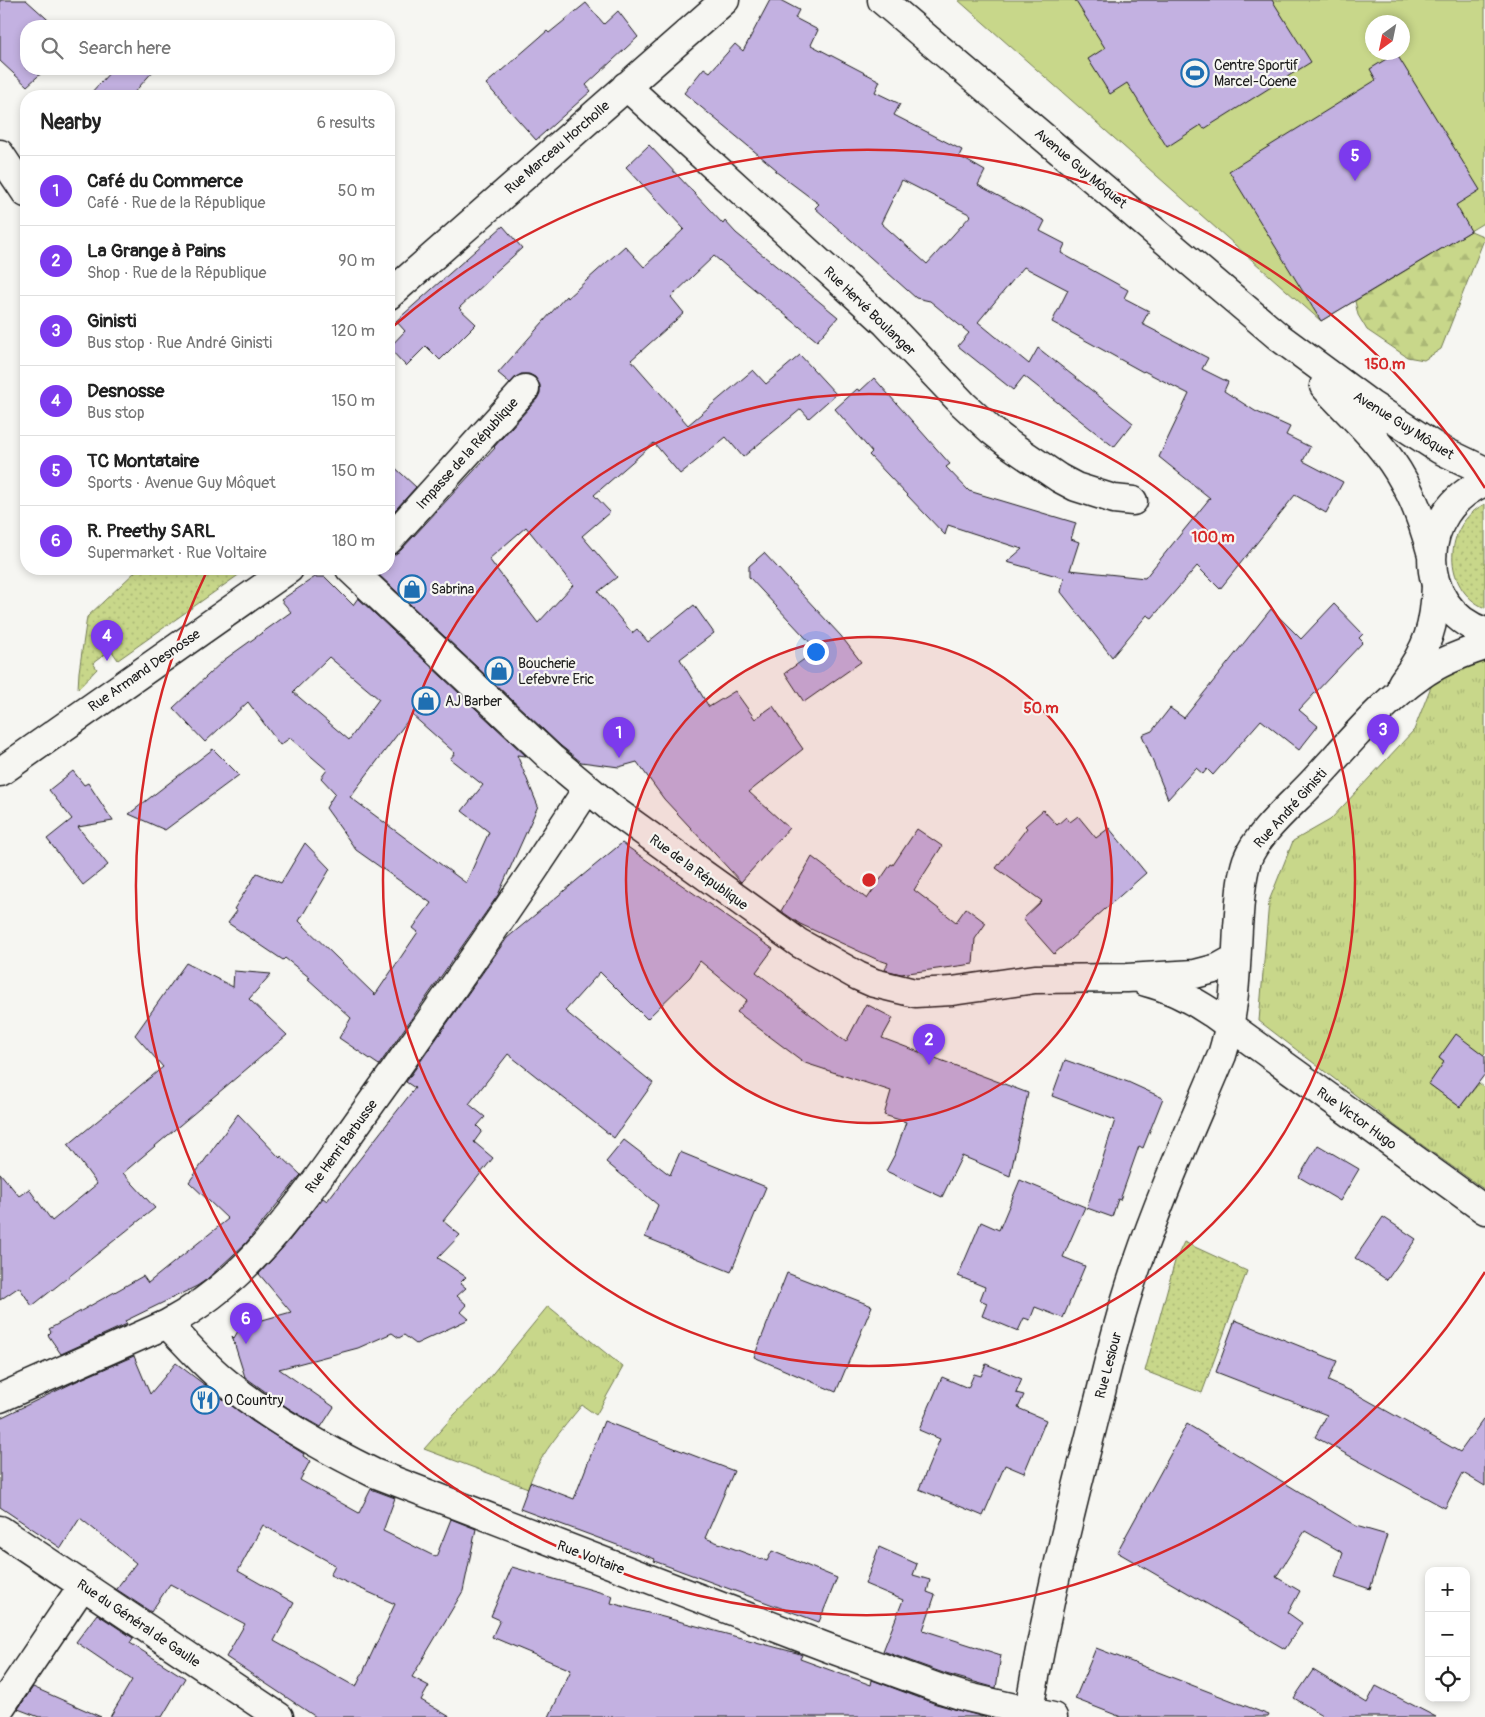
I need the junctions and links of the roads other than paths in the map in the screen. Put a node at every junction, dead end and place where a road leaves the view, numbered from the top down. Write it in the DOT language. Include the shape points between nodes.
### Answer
graph roads {
  1 [pos="725,0"];
  2 [pos="882,0"];
  3 [pos="626,86"];
  4 [pos="0,154"];
  5 [pos="20,184"];
  6 [pos="395,290"];
  7 [pos="1279,337"];
  8 [pos="525,389"];
  9 [pos="1485,471"];
  10 [pos="1485,482"];
  11 [pos="1133,501"];
  12 [pos="395,533"];
  13 [pos="1432,555"];
  14 [pos="280,575"];
  15 [pos="361,575"];
  16 [pos="1436,584"];
  17 [pos="1485,632"];
  18 [pos="1485,646"];
  19 [pos="1388,702"];
  20 [pos="0,772"];
  21 [pos="587,789"];
  22 [pos="1236,958"];
  23 [pos="1127,978"];
  24 [pos="1230,1026"];
  25 [pos="1485,1210"];
  26 [pos="167,1324"];
  27 [pos="0,1398"];
  28 [pos="0,1530"];
  29 [pos="82,1585"];
  30 [pos="0,1708"];
  31 [pos="1037,1715"];
  32 [pos="279,1717"];
  1 -- 3 [label="street, Rue Marceau Horcholle"];
  2 -- 7 [label="street, Avenue Guy Môquet"];
  3 -- 6 [label="street, Rue Marceau Horcholle"];
  3 -- 11 [label="street, Rue Hervé Boulanger" via="886,324 991,430 1059,478 1114,499"];
  4 -- 5 [label="street"];
  7 -- 9 [label="street, Avenue Guy Môquet" via="1371,405 1439,449"];
  7 -- 13 [label="street, Avenue Guy Môquet" via="1394,465 1418,509"];
  8 -- 12 [label="street, Impasse de la République"];
  10 -- 13 [label="street" via="1463,494 1447,510 1436,532"];
  13 -- 16 [label="street"];
  14 -- 20 [label="street, Rue Armand Desnosse"];
  15 -- 21 [label="street, Rue de la République"];
  16 -- 17 [label="street" via="1454,612"];
  16 -- 19 [label="street, Rue André Ginisti" via="1430,635 1419,658"];
  18 -- 19 [label="street, Rue André Ginisti" via="1436,666"];
  19 -- 22 [label="street, Rue André Ginisti" via="1252,850 1242,884"];
  21 -- 23 [label="street, Rue de la République" via="799,943 874,983 915,993 1035,979"];
  21 -- 26 [label="street, Rue Henri Barbusse" via="420,1035 293,1212 260,1253 220,1290"];
  22 -- 23 [label="street, Rue de la République" via="1218,968 1195,974"];
  22 -- 24 [label="street, Rue André Ginisti"];
  23 -- 24 [label="street, Rue de la République" via="1152,983 1191,999"];
  24 -- 25 [label="street, Rue Victor Hugo"];
  24 -- 31 [label="street, Rue Lesiour" via="1222,1054 1137,1264 1125,1303 1045,1621"];
  26 -- 27 [label="street, Rue Henri Barbusse"];
  26 -- 31 [label="street, Rue Voltaire" via="227,1383 250,1400 304,1435 374,1473 843,1653 963,1696"];
  28 -- 29 [label="street, Rue du Général de Gaulle"];
  29 -- 30 [label="street"];
  29 -- 32 [label="street, Rue du Général de Gaulle"];
}
